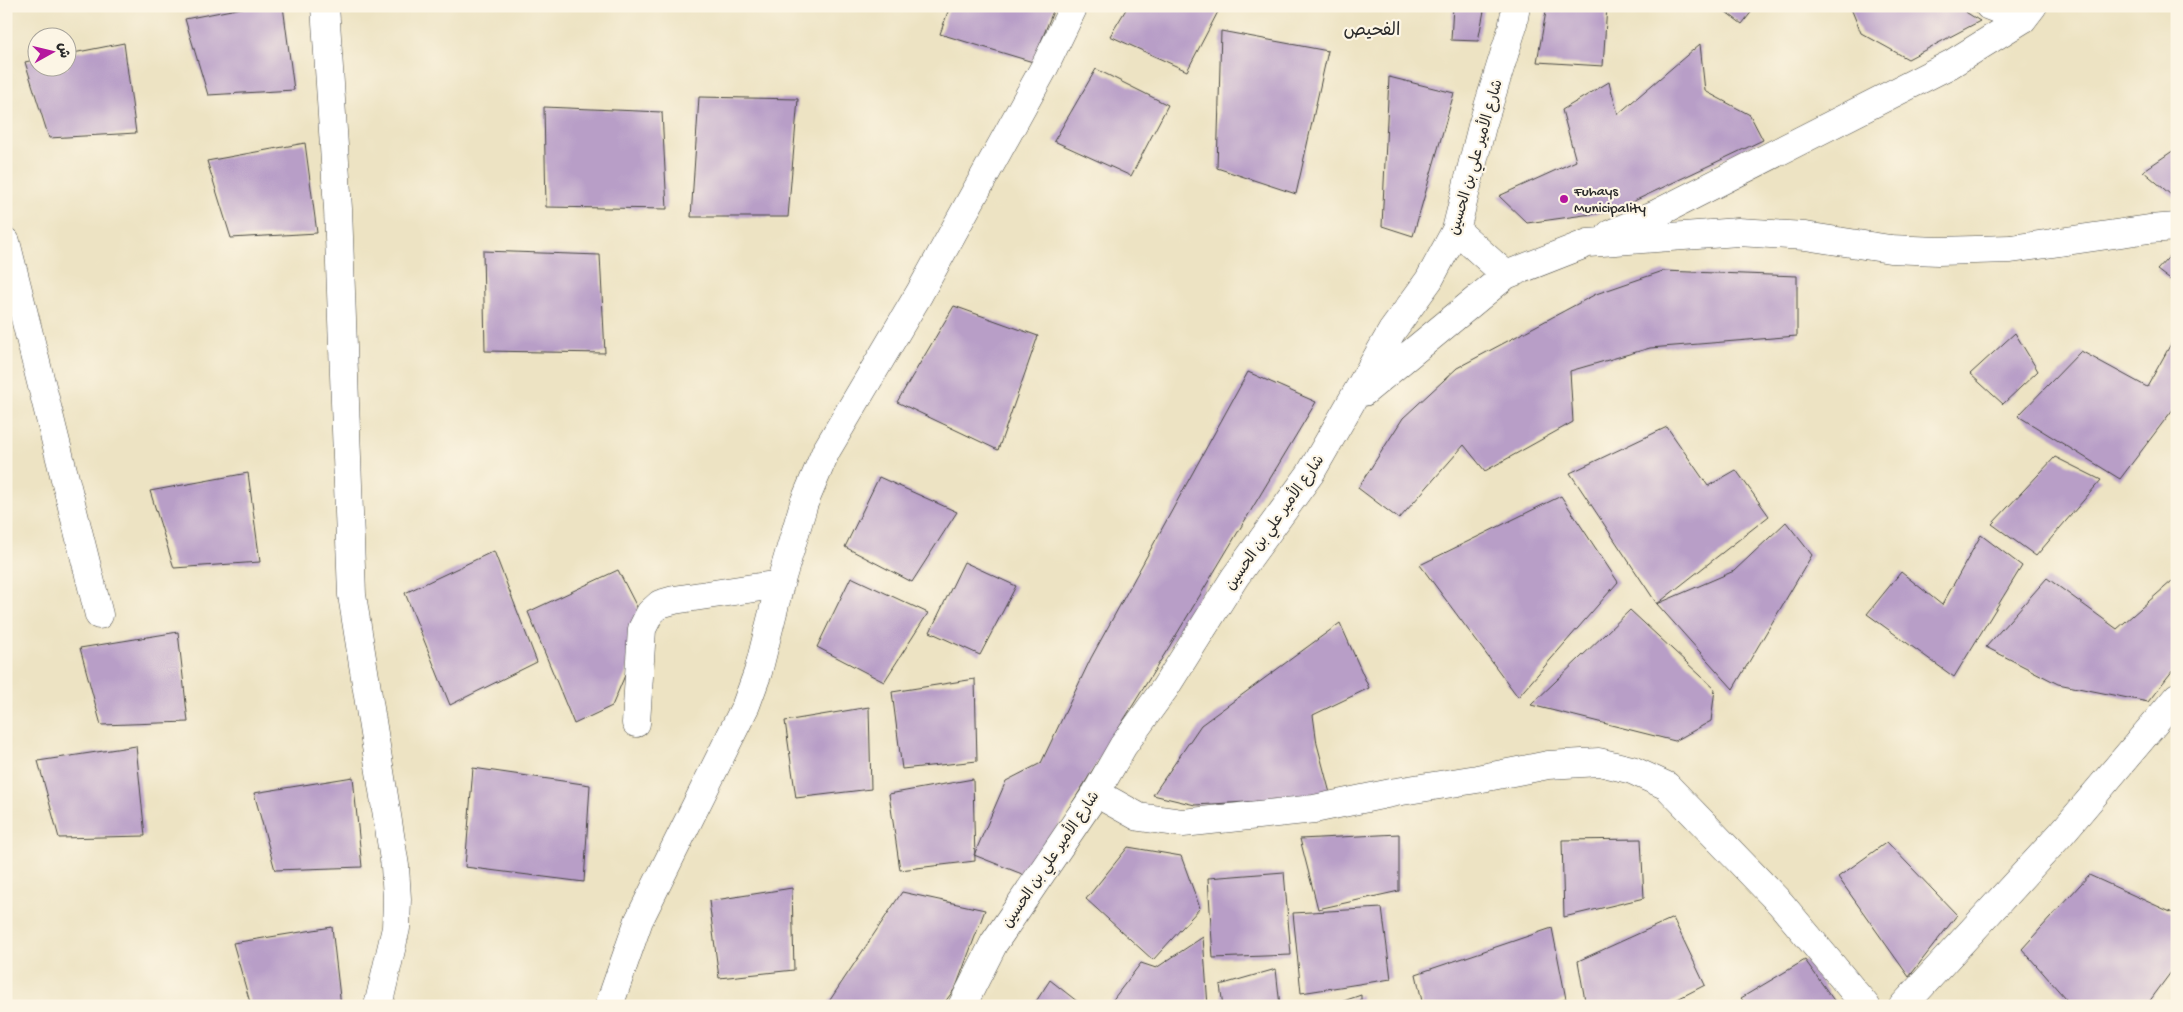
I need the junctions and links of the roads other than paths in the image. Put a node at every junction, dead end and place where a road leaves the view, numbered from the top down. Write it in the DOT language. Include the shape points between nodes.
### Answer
graph roads {
  1 [pos="325,6"];
  2 [pos="1074,6"];
  3 [pos="1516,6"];
  4 [pos="1989,6"];
  5 [pos="2028,12"];
  6 [pos="2177,227"];
  7 [pos="1456,230"];
  8 [pos="6,242"];
  9 [pos="1588,244"];
  10 [pos="1506,275"];
  11 [pos="1350,404"];
  12 [pos="780,584"];
  13 [pos="99,614"];
  14 [pos="2177,698"];
  15 [pos="636,723"];
  16 [pos="1096,793"];
  17 [pos="378,1006"];
  18 [pos="609,1006"];
  19 [pos="962,1006"];
  20 [pos="1866,1006"];
  21 [pos="1903,1006"];
  1 -- 17 [label="street" via="338,209 352,595 395,866 397,899 396,928"];
  2 -- 12 [label="street" via="1044,68 919,294 826,451 804,504"];
  3 -- 7 [label="street, شارع الأمير علي بن الحسين"];
  4 -- 5 [label="street"];
  5 -- 9 [label="street" via="1951,64 1658,213"];
  6 -- 9 [label="street" via="2011,248 1938,251 1890,249 1805,236 1738,232"];
  7 -- 10 [label="street"];
  7 -- 11 [label="street, شارع الأمير علي بن الحسين" via="1429,280 1392,331"];
  8 -- 13 [label="street"];
  9 -- 10 [label="street"];
  10 -- 11 [label="street"];
  11 -- 16 [label="street, شارع الأمير علي بن الحسين" via="1310,474 1235,577 1165,688 1123,746"];
  12 -- 15 [label="street" via="674,600 655,608 642,629"];
  12 -- 18 [label="street" via="758,672 746,705 639,920"];
  14 -- 21 [label="street" via="2061,834"];
  16 -- 19 [label="street, شارع الأمير علي بن الحسين" via="994,943"];
  16 -- 20 [label="street" via="1139,817 1183,823 1314,809 1548,765 1599,762 1632,770 1666,786 1781,904"];
}
